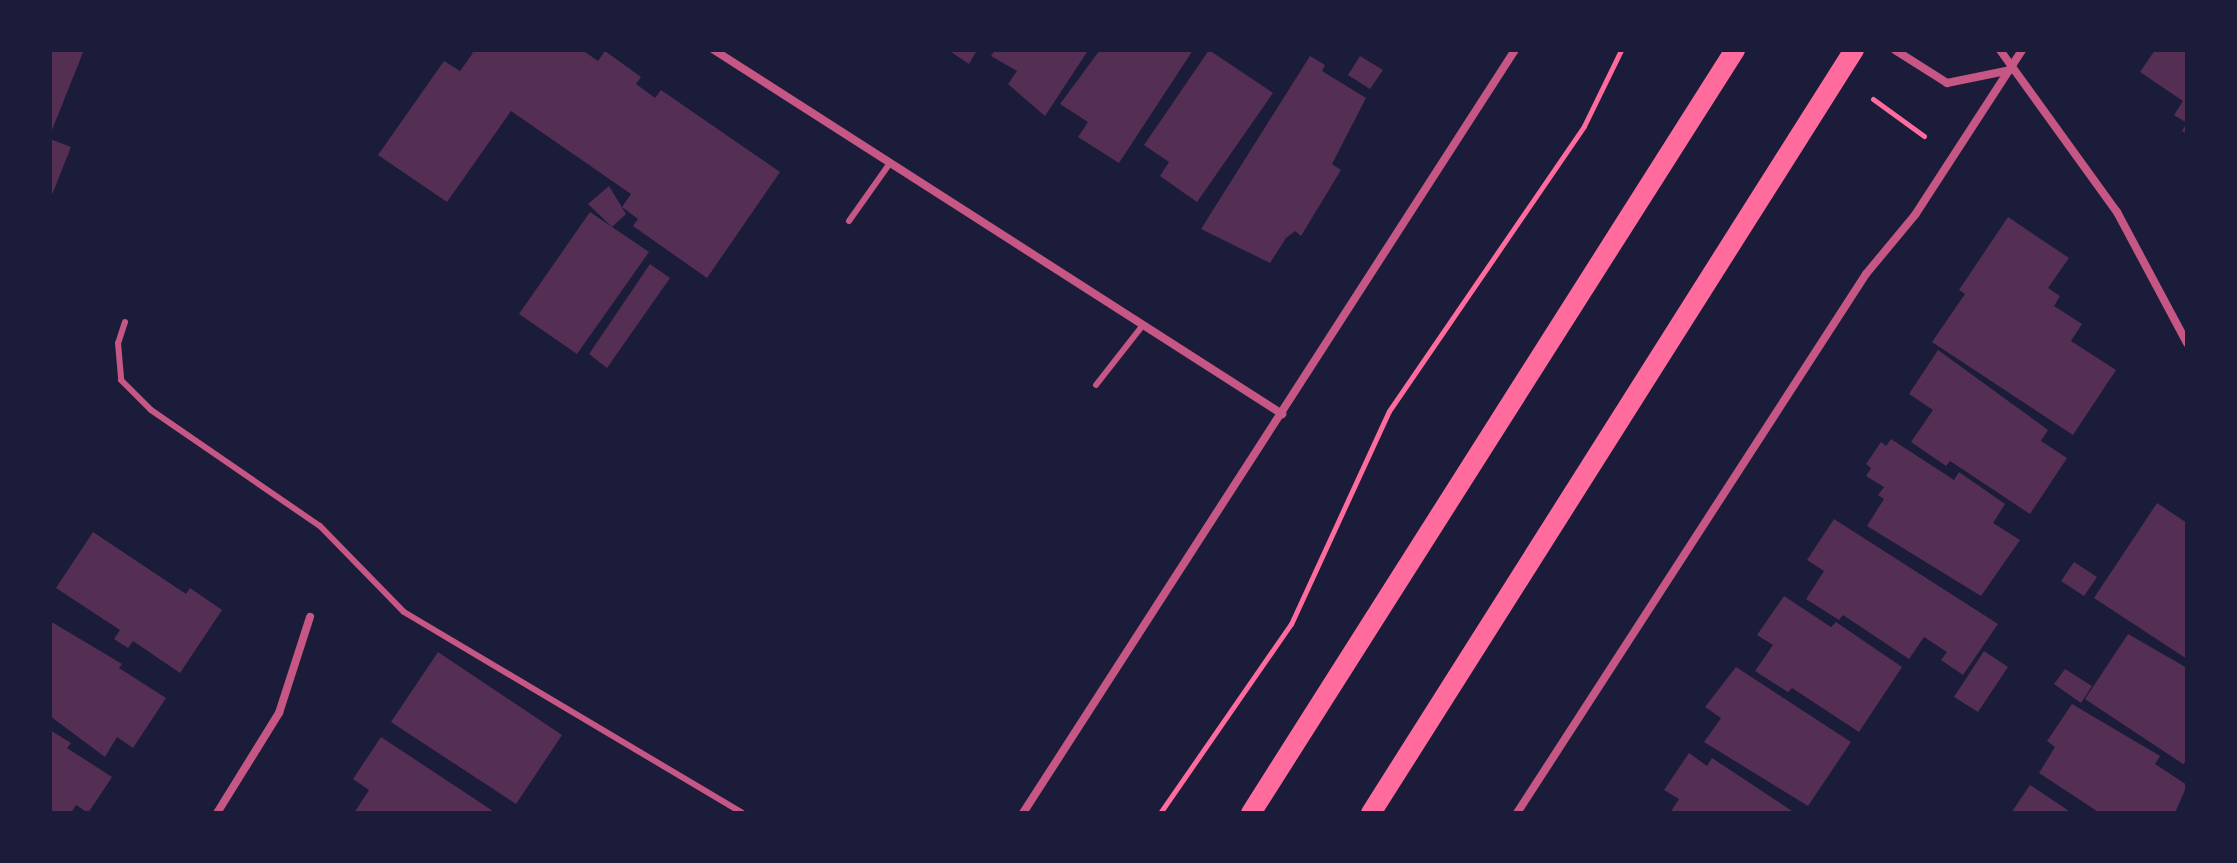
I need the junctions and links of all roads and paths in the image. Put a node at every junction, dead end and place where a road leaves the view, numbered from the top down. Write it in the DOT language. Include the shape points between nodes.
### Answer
graph roads {
  1 [pos="714,50"];
  2 [pos="1515,50"];
  3 [pos="1621,50"];
  4 [pos="1735,50"];
  5 [pos="1854,50"];
  6 [pos="1895,50"];
  7 [pos="2000,50"];
  8 [pos="2022,50"];
  9 [pos="2011,70"];
  10 [pos="1873,99"];
  11 [pos="1924,136"];
  12 [pos="890,163"];
  13 [pos="849,221"];
  14 [pos="125,322"];
  15 [pos="1143,325"];
  16 [pos="2187,343"];
  17 [pos="1096,385"];
  18 [pos="1282,414"];
  19 [pos="310,617"];
  20 [pos="217,813"];
  21 [pos="742,813"];
  22 [pos="1023,813"];
  23 [pos="1160,813"];
  24 [pos="1251,813"];
  25 [pos="1371,813"];
  26 [pos="1517,813"];
  1 -- 12 [label="street"];
  2 -- 18 [label="street"];
  3 -- 23 [label="path" via="1584,126 1389,411 1291,624"];
  4 -- 24 [label="main road"];
  5 -- 25 [label="main road"];
  6 -- 9 [label="street" via="1947,83"];
  7 -- 9 [label="street"];
  8 -- 9 [label="street"];
  9 -- 16 [label="street" via="2117,212"];
  9 -- 26 [label="street" via="1915,215 1866,274"];
  10 -- 11 [label="path"];
  12 -- 13 [label="lane"];
  12 -- 15 [label="street"];
  14 -- 21 [label="lane" via="118,343 121,380 151,410 320,526 404,612"];
  15 -- 17 [label="lane"];
  15 -- 18 [label="street"];
  18 -- 22 [label="street"];
  19 -- 20 [label="street" via="279,713"];
}
